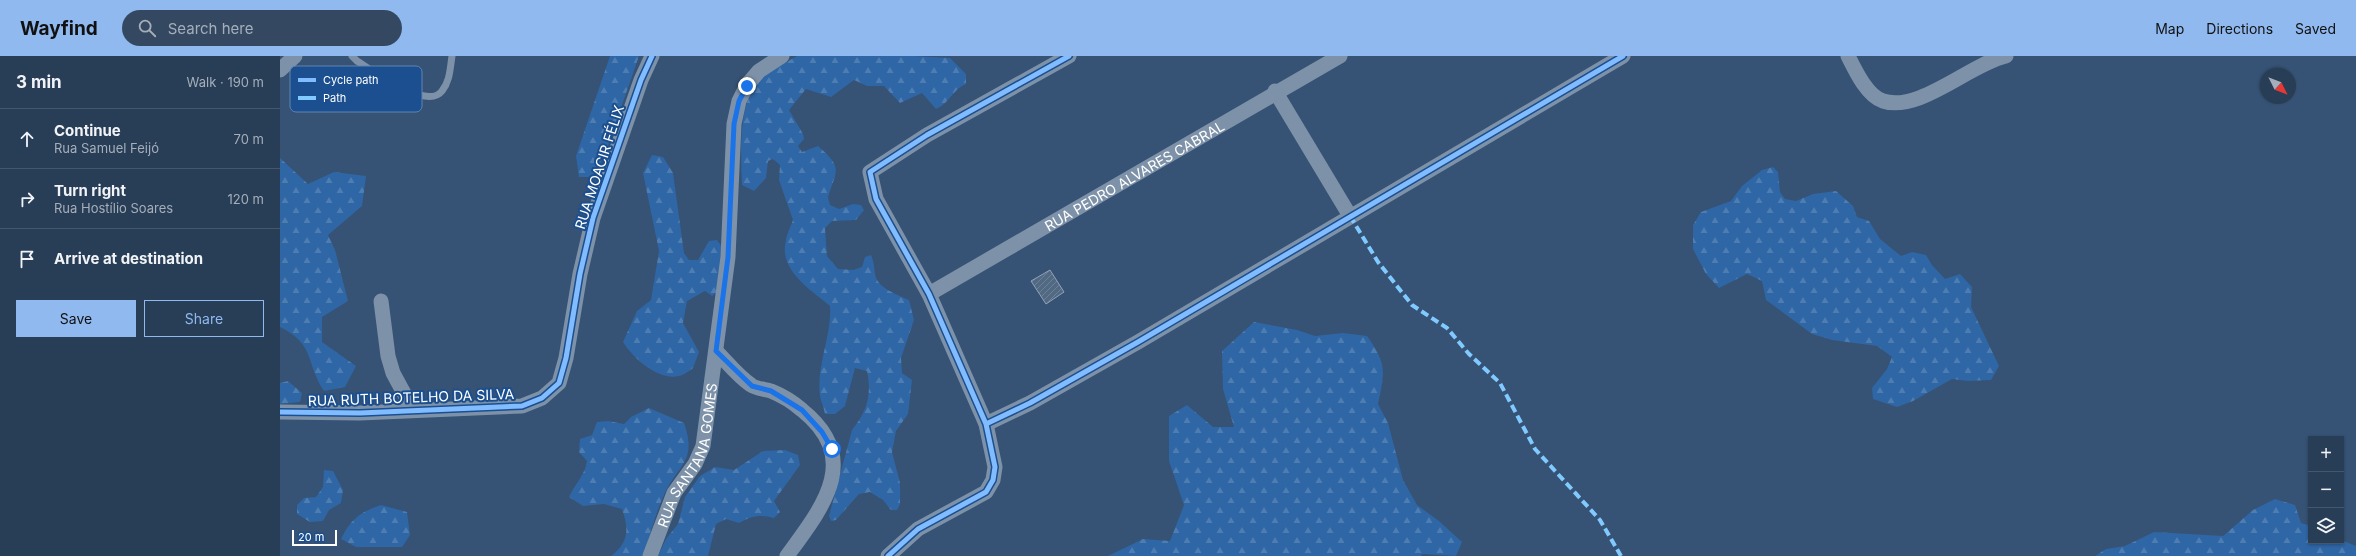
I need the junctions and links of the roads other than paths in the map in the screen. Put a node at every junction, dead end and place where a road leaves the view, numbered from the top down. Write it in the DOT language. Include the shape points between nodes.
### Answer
graph roads {
  1 [pos="295,56"];
  2 [pos="352,56"];
  3 [pos="452,56"];
  4 [pos="652,56"];
  5 [pos="782,56"];
  6 [pos="1069,56"];
  7 [pos="1340,56"];
  8 [pos="1623,56"];
  9 [pos="1848,56"];
  10 [pos="2006,56"];
  11 [pos="365,66"];
  12 [pos="280,70"];
  13 [pos="1275,91"];
  14 [pos="422,97"];
  15 [pos="1350,216"];
  16 [pos="929,294"];
  17 [pos="381,301"];
  18 [pos="716,351"];
  19 [pos="559,383"];
  20 [pos="413,410"];
  21 [pos="280,412"];
  22 [pos="986,424"];
  23 [pos="650,556"];
  24 [pos="787,556"];
  25 [pos="888,556"];
  1 -- 12 [label="street"];
  2 -- 11 [label="lane"];
  3 -- 14 [label="lane" via="449,78 441,93 432,97"];
  4 -- 19 [label="street, RUA MOACIR FÉLIX" via="640,80 593,218"];
  5 -- 18 [label="street, RUA SANTANA GOMES" via="759,71 739,101 734,124 728,257"];
  6 -- 16 [label="street" via="927,135 870,172 876,200"];
  7 -- 13 [label="street, RUA PEDRO ALVARES CABRAL"];
  8 -- 15 [label="street"];
  9 -- 10 [label="street" via="1874,96 1883,101 1898,103 1922,96 1974,68"];
  13 -- 15 [label="street"];
  13 -- 16 [label="street, RUA PEDRO ALVARES CABRAL"];
  15 -- 22 [label="street" via="1131,346 1030,403"];
  16 -- 22 [label="street"];
  17 -- 20 [label="street" via="388,356 393,373"];
  18 -- 23 [label="street, RUA SANTANA GOMES" via="703,446 695,464 674,493"];
  18 -- 24 [label="street" via="752,386 771,391 802,410 822,432 832,449 834,473 822,506"];
  19 -- 20 [label="street, RUA RUTH BOTELHO DA SILVA" via="542,398 522,406"];
  20 -- 21 [label="street, RUA RUTH BOTELHO DA SILVA" via="360,413"];
  22 -- 25 [label="street" via="996,467 993,480 986,492 918,529"];
}
